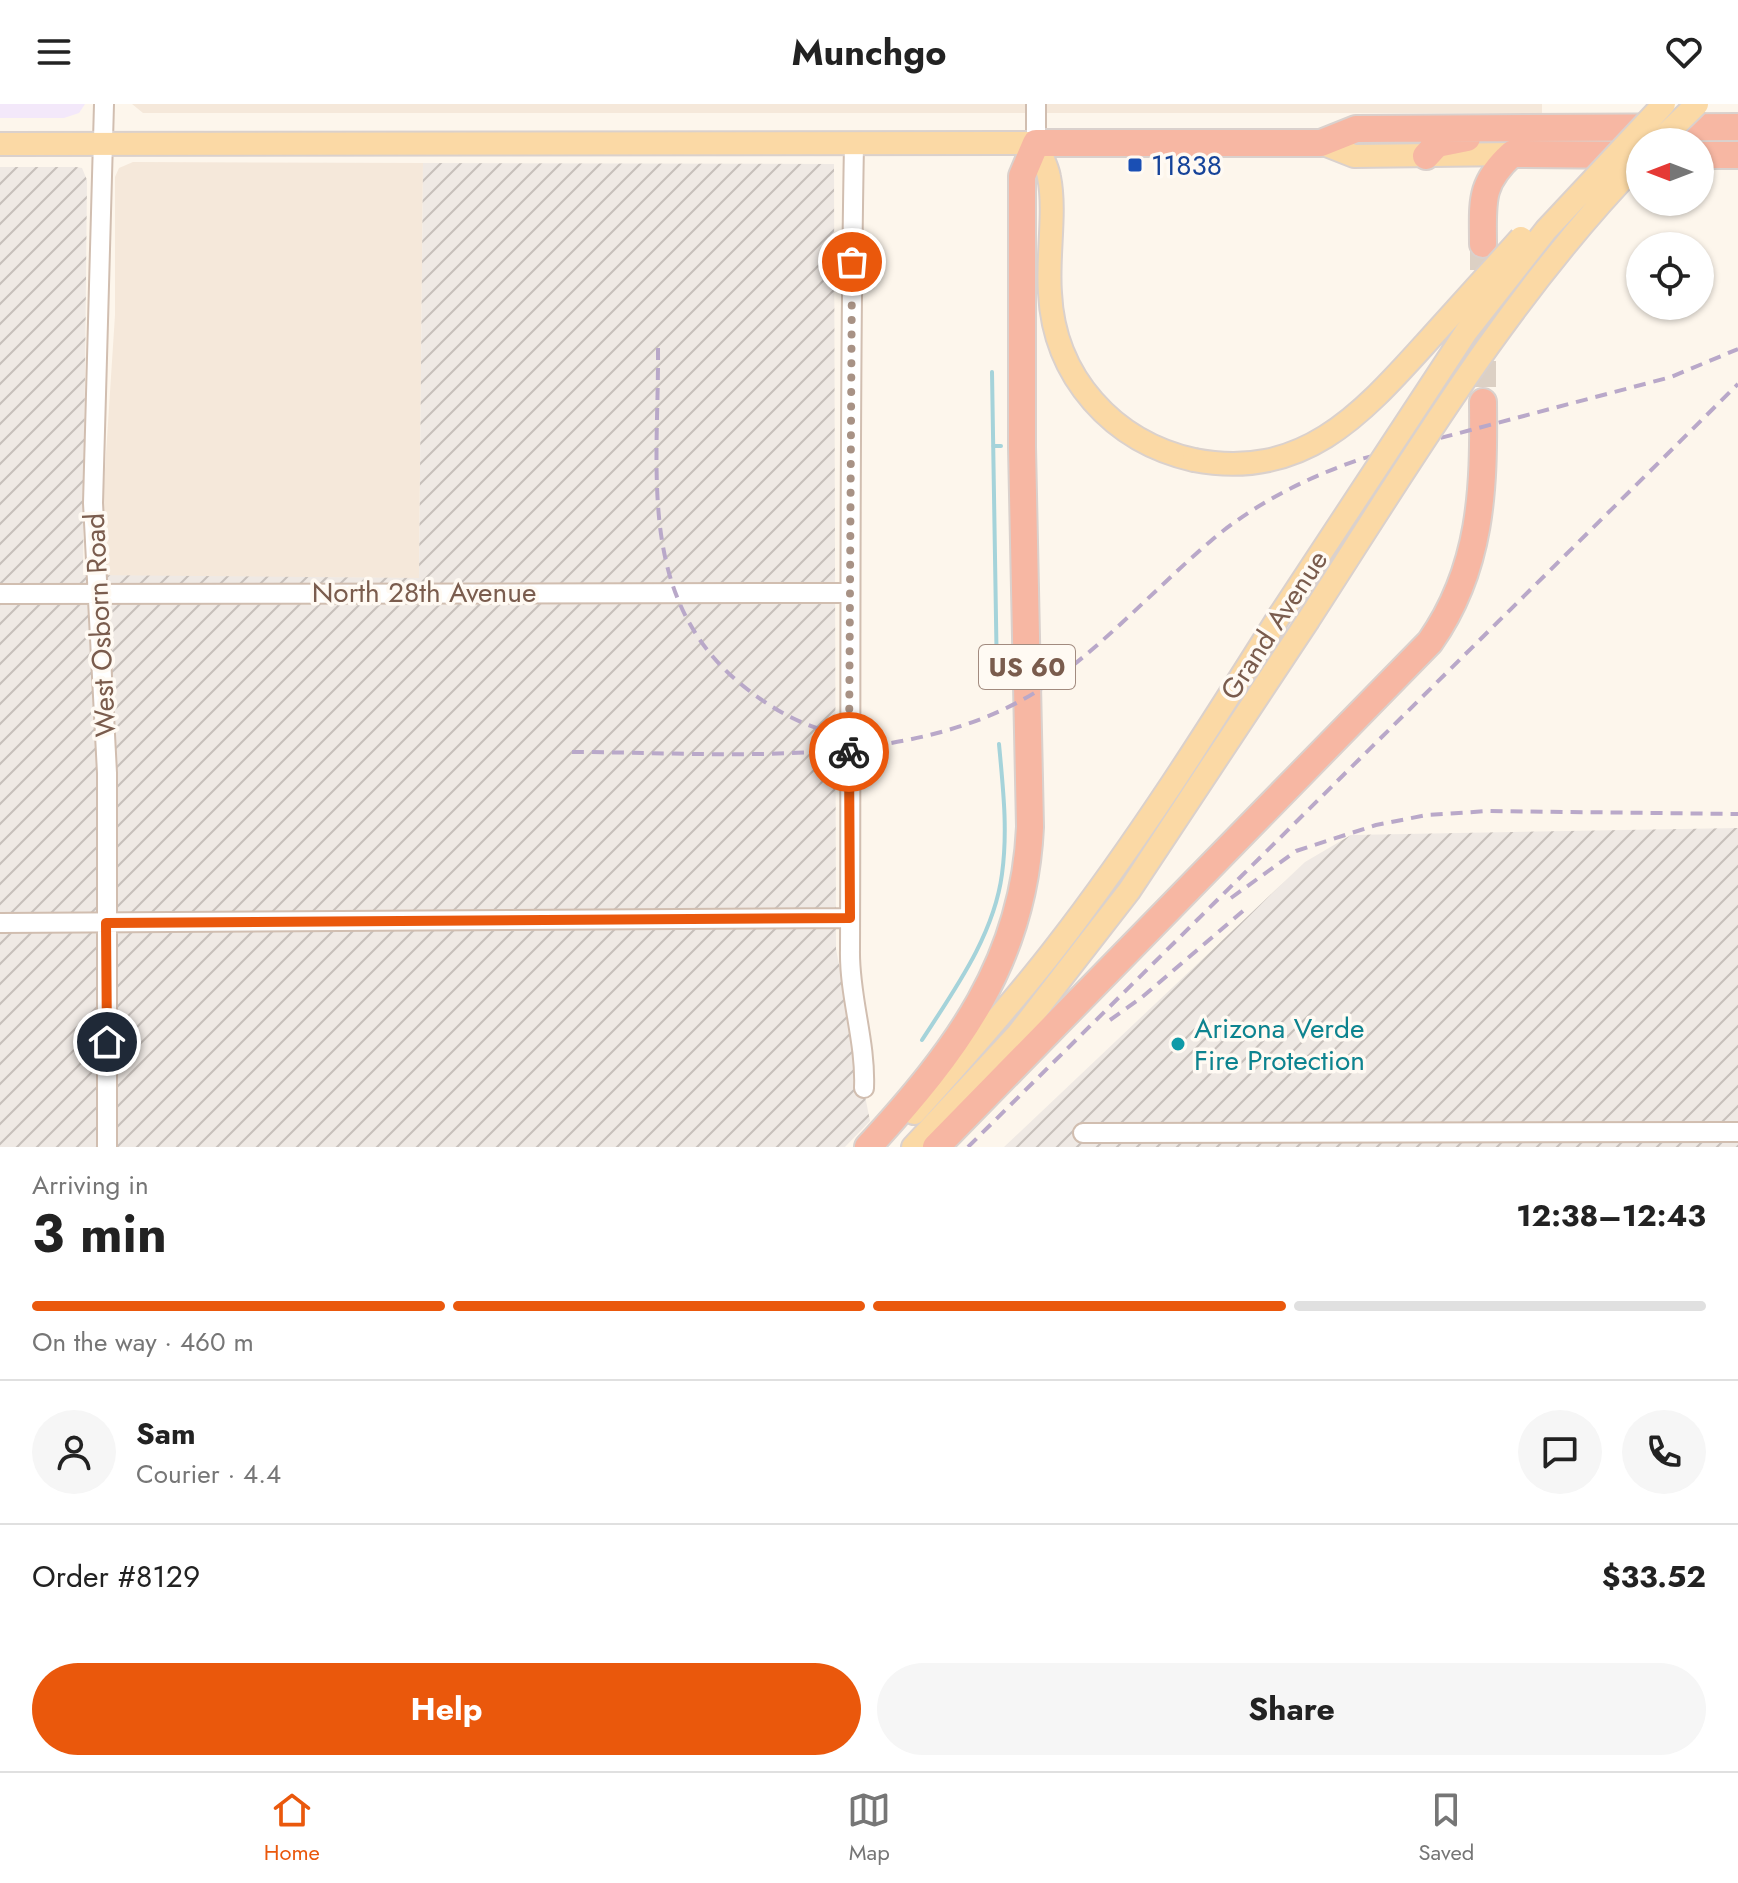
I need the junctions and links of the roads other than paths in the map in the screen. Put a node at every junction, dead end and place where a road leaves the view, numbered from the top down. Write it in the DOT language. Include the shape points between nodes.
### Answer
graph roads {
  1 [pos="104,104"];
  2 [pos="1036,104"];
  3 [pos="1648,104"];
  4 [pos="1664,104"];
  5 [pos="1697,104"];
  6 [pos="1529,126"];
  7 [pos="1738,127"];
  8 [pos="1672,128"];
  9 [pos="1036,143"];
  10 [pos="1321,143"];
  11 [pos="0,144"];
  12 [pos="854,144"];
  13 [pos="104,145"];
  14 [pos="1512,154"];
  15 [pos="1714,155"];
  16 [pos="1738,155"];
  17 [pos="1426,156"];
  18 [pos="1626,158"];
  19 [pos="1626,174"];
  20 [pos="1483,244"];
  21 [pos="1483,402"];
  22 [pos="97,592"];
  23 [pos="849,593"];
  24 [pos="0,594"];
  25 [pos="850,918"];
  26 [pos="0,923"];
  27 [pos="106,923"];
  28 [pos="864,1088"];
  29 [pos="1738,1132"];
  30 [pos="1083,1133"];
  31 [pos="1423,1140"];
  32 [pos="107,1147"];
  33 [pos="868,1147"];
  34 [pos="883,1147"];
  35 [pos="913,1147"];
  36 [pos="936,1147"];
  1 -- 13 [label="street, West Osborn Road"];
  2 -- 9 [label="street"];
  3 -- 9 [label="main road, bridge" via="1348,423 1319,442 1276,458 1242,463 1194,460 1125,431 1095,404 1068,365 1051,316 1049,177"];
  4 -- 34 [label="main road, Grand Avenue, bridge" via="1564,210 1466,332 1158,804 1056,947"];
  5 -- 8 [label="main road, bridge"];
  6 -- 7 [label="highway"];
  6 -- 10 [label="highway" via="1356,129"];
  6 -- 17 [label="highway" via="1512,134 1445,141"];
  9 -- 10 [label="highway"];
  9 -- 12 [label="main road"];
  9 -- 33 [label="highway, US 60" via="1022,176 1027,867 1012,936 994,978 938,1063"];
  10 -- 17 [label="main road" via="1354,156"];
  11 -- 13 [label="main road"];
  12 -- 13 [label="main road"];
  12 -- 23 [label="street"];
  13 -- 22 [label="street, West Osborn Road" via="95,384"];
  14 -- 17 [label="main road"];
  14 -- 18 [label="highway"];
  14 -- 20 [label="highway" via="1485,187"];
  15 -- 16 [label="highway"];
  19 -- 35 [label="main road, Grand Avenue, bridge" via="1483,351 1120,903 1018,1034"];
  21 -- 36 [label="highway" via="1477,534 1462,586 1430,642"];
  22 -- 23 [label="street, North 28th Avenue"];
  22 -- 24 [label="street, North 28th Avenue"];
  22 -- 27 [label="street, West Osborn Road" via="107,773"];
  23 -- 25 [label="street"];
  25 -- 27 [label="street"];
  25 -- 28 [label="street"];
  26 -- 27 [label="street"];
  27 -- 32 [label="street, West Osborn Road"];
  29 -- 31 [label="street"];
  30 -- 31 [label="street"];
}
